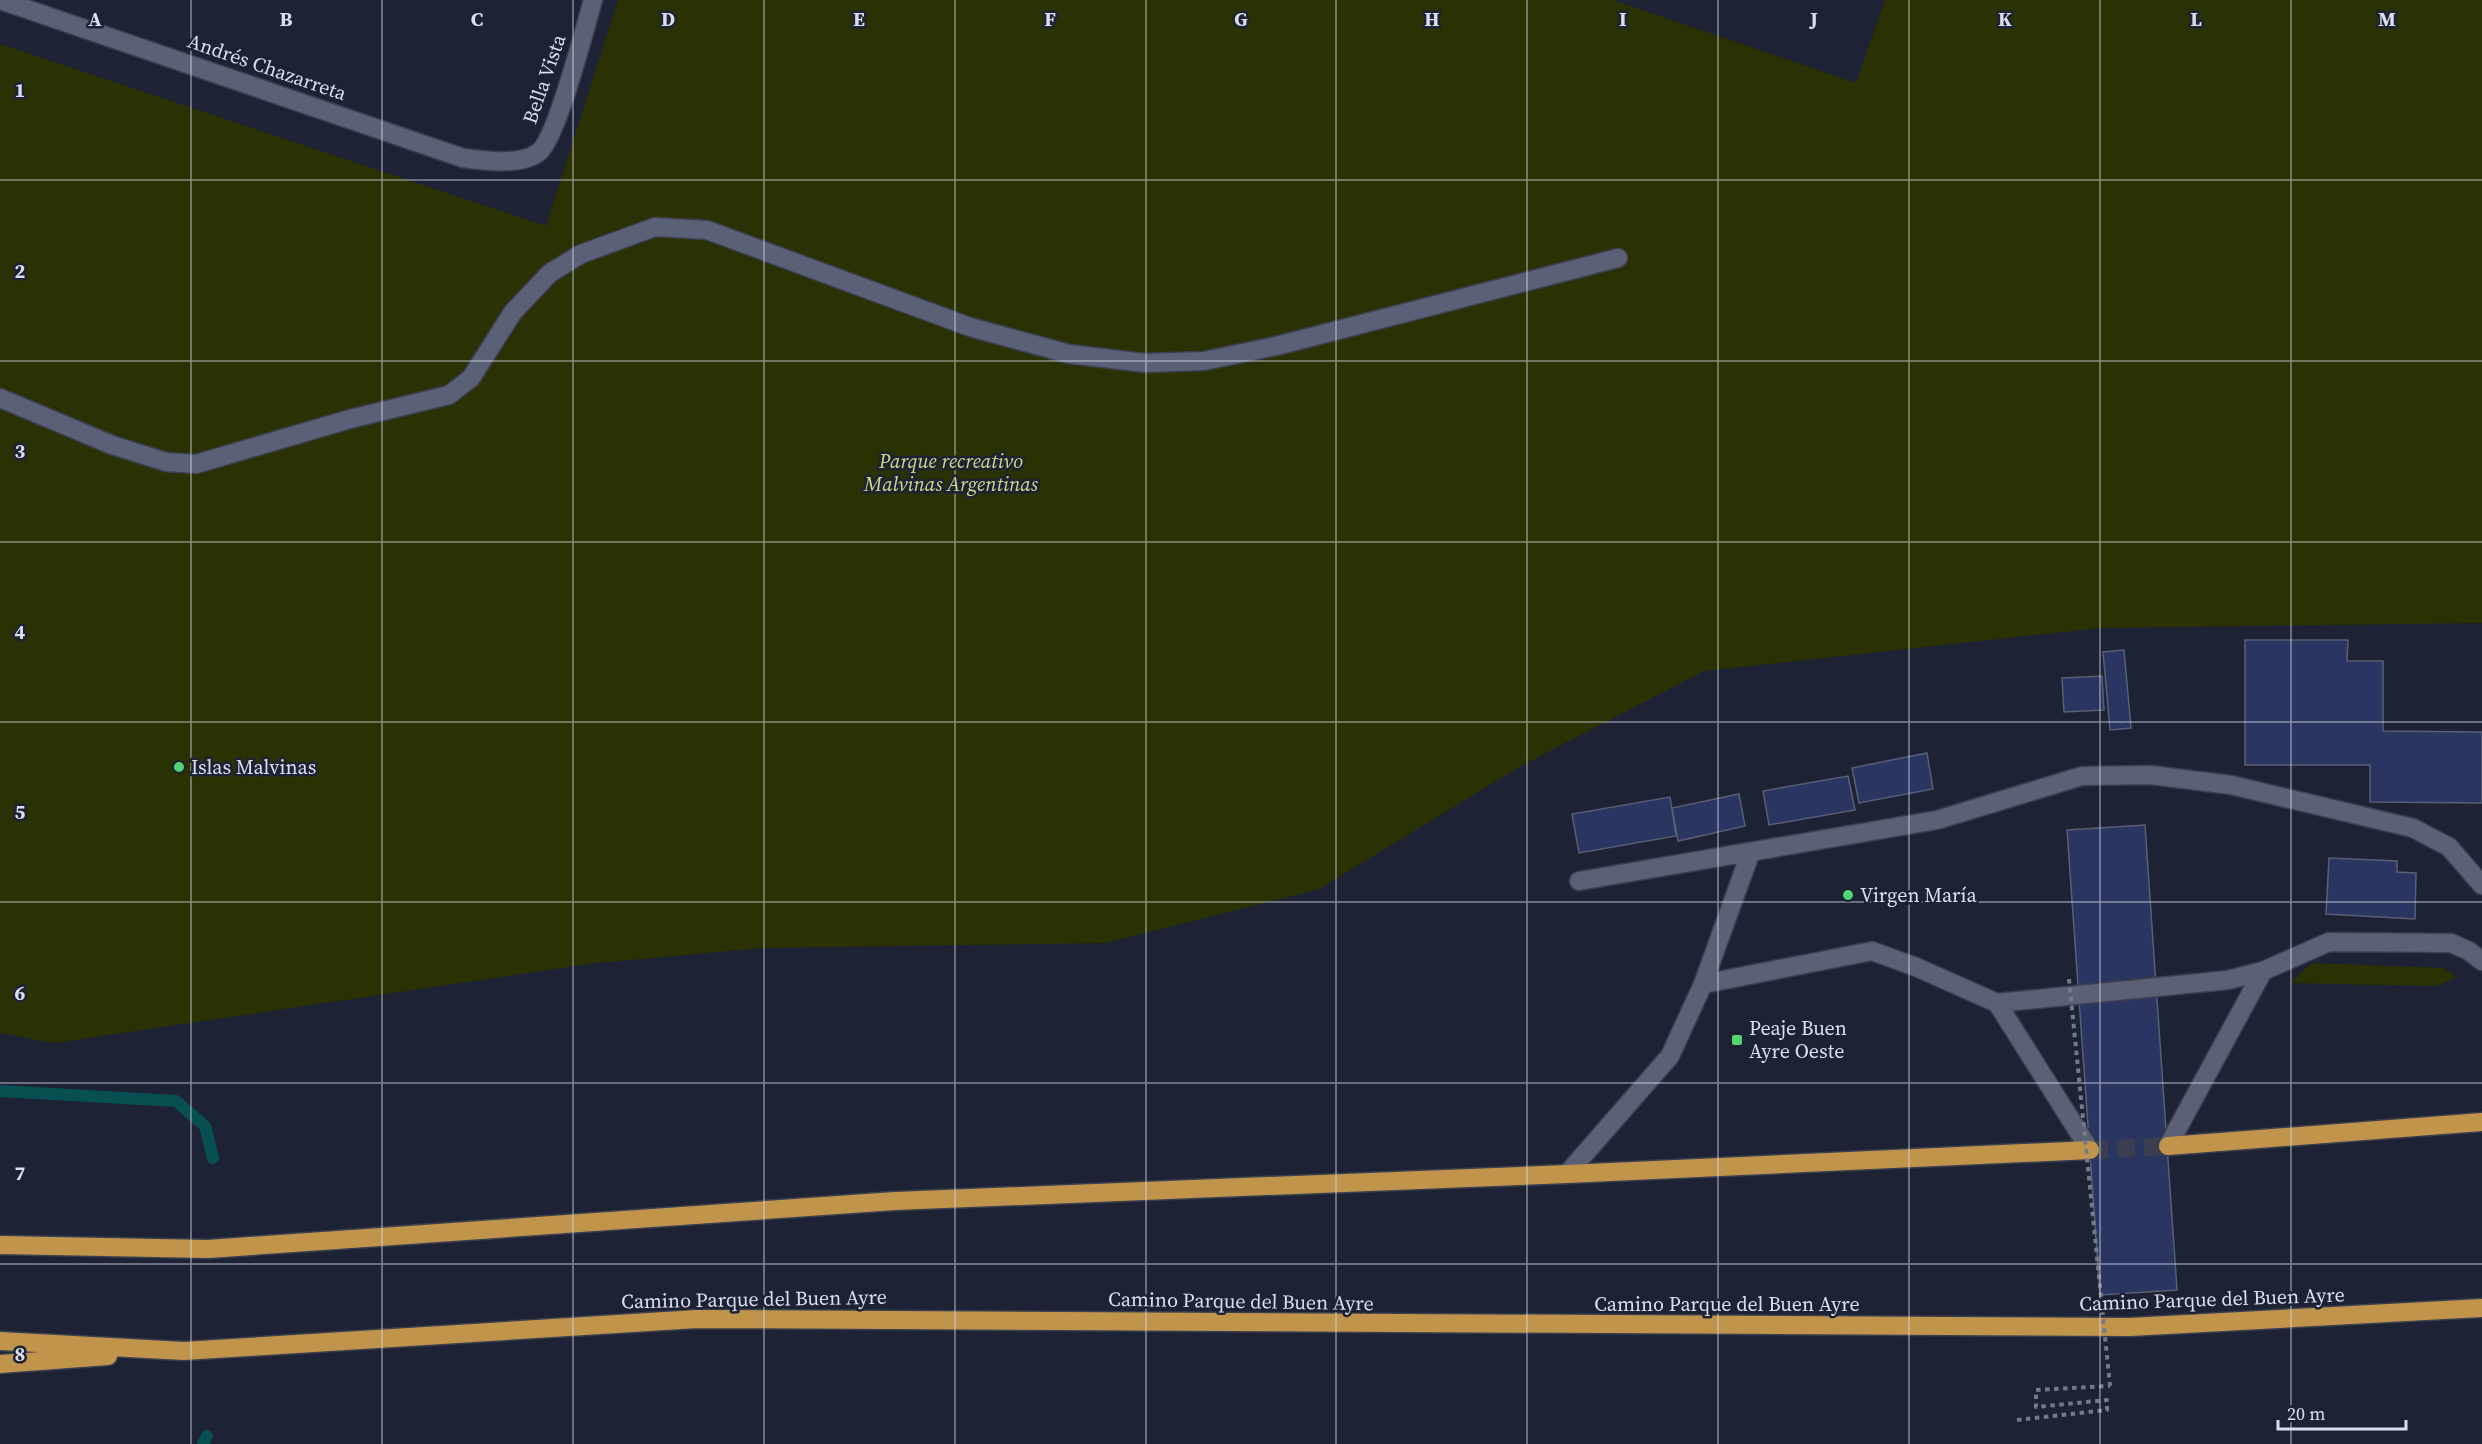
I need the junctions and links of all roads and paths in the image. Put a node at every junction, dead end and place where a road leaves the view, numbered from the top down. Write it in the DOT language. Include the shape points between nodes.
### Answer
graph roads {
  1 [pos="0,0"];
  2 [pos="593,0"];
  3 [pos="522,159"];
  4 [pos="1618,258"];
  5 [pos="0,398"];
  6 [pos="1750,854"];
  7 [pos="1579,881"];
  8 [pos="2482,885"];
  9 [pos="2482,961"];
  10 [pos="2263,971"];
  11 [pos="2069,979"];
  12 [pos="1703,984"];
  13 [pos="1997,1002"];
  14 [pos="2482,1122"];
  15 [pos="2168,1146"];
  16 [pos="2090,1150"];
  17 [pos="1567,1174"];
  18 [pos="0,1245"];
  19 [pos="2482,1308"];
  20 [pos="0,1341"];
  21 [pos="184,1351"];
  22 [pos="0,1364"];
  23 [pos="2017,1420"];
  1 -- 3 [label="street, Andrés Chazarreta" via="463,158 494,163"];
  2 -- 3 [label="street, Bella Vista" via="553,130 539,152"];
  4 -- 5 [label="street" via="1276,346 1204,361 1145,363 1069,354 970,327 707,230 655,226 581,254 550,273 513,312 471,378 448,395 196,464 166,462 112,445"];
  6 -- 7 [label="street"];
  6 -- 8 [label="street" via="1937,820 2082,776 2151,775 2231,785 2413,828 2449,847"];
  6 -- 12 [label="street"];
  9 -- 10 [label="street" via="2451,944 2329,942"];
  10 -- 13 [label="street" via="2228,980"];
  10 -- 15 [label="street"];
  11 -- 23 [label="path, bridge" via="2110,1386 2036,1390 2036,1407 2107,1400 2107,1410"];
  12 -- 13 [label="street" via="1872,951"];
  12 -- 17 [label="street" via="1670,1056"];
  13 -- 16 [label="street"];
  14 -- 15 [label="highway"];
  16 -- 17 [label="highway"];
  17 -- 18 [label="highway" via="895,1201 208,1249"];
  19 -- 21 [label="highway, Camino Parque del Buen Ayre" via="2130,1327 697,1319"];
  20 -- 21 [label="highway, Camino Parque del Buen Ayre"];
  21 -- 22 [label="highway"];
}
